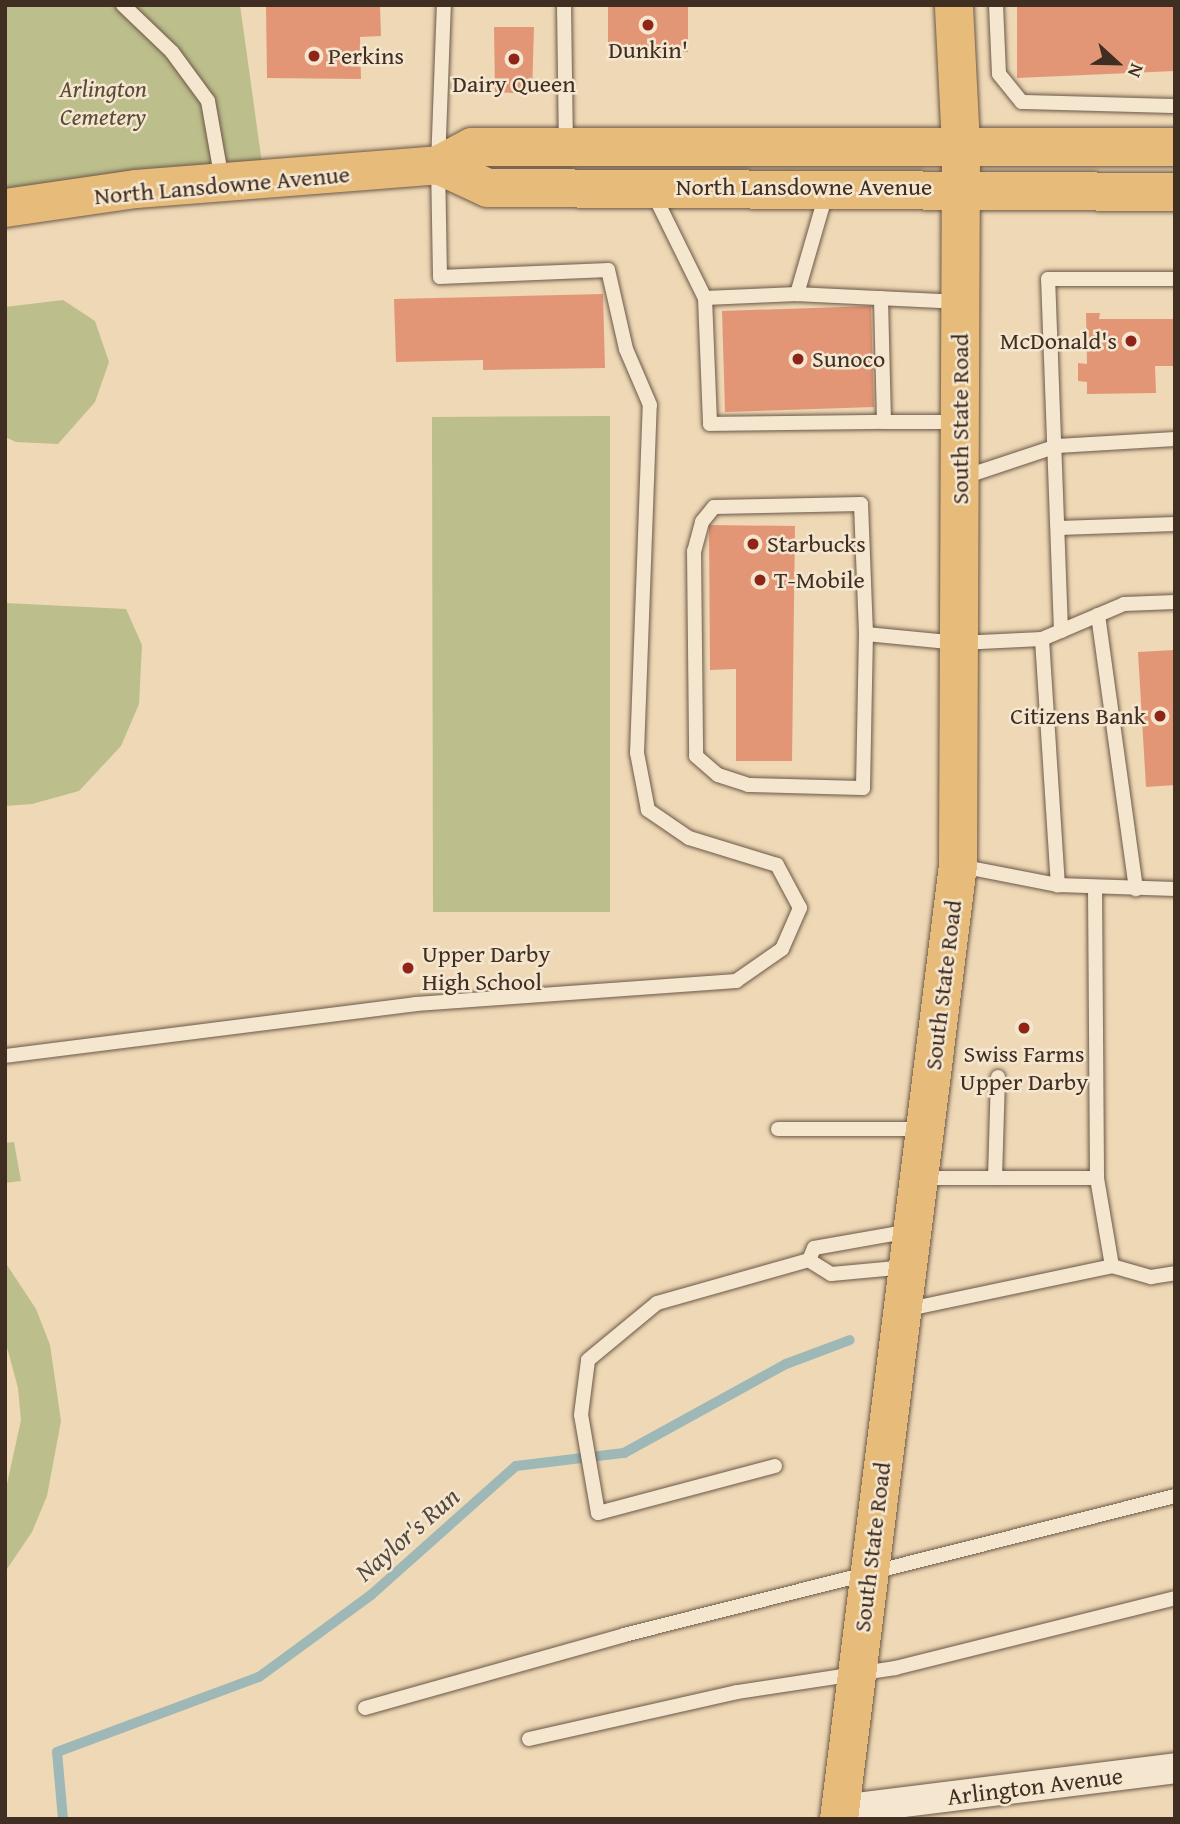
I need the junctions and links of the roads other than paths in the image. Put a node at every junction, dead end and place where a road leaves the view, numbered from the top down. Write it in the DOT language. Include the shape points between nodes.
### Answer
graph roads {
  1 [pos="123,5"];
  2 [pos="444,5"];
  3 [pos="564,5"];
  4 [pos="954,5"];
  5 [pos="996,5"];
  6 [pos="1175,106"];
  7 [pos="566,144"];
  8 [pos="961,145"];
  9 [pos="1175,147"];
  10 [pos="438,165"];
  11 [pos="222,181"];
  12 [pos="650,187"];
  13 [pos="961,187"];
  14 [pos="828,188"];
  15 [pos="1175,192"];
  16 [pos="5,208"];
  17 [pos="1175,279"];
  18 [pos="797,294"];
  19 [pos="705,298"];
  20 [pos="881,298"];
  21 [pos="960,303"];
  22 [pos="884,422"];
  23 [pos="960,422"];
  24 [pos="1175,439"];
  25 [pos="1057,446"];
  26 [pos="960,478"];
  27 [pos="1175,524"];
  28 [pos="1059,528"];
  29 [pos="1175,602"];
  30 [pos="1098,615"];
  31 [pos="1061,631"];
  32 [pos="866,634"];
  33 [pos="1042,639"];
  34 [pos="959,643"];
  35 [pos="958,865"];
  36 [pos="1058,885"];
  37 [pos="1095,887"];
  38 [pos="1136,889"];
  39 [pos="1175,889"];
  40 [pos="5,1056"];
  41 [pos="998,1077"];
  42 [pos="778,1129"];
  43 [pos="925,1129"];
  44 [pos="918,1178"];
  45 [pos="995,1178"];
  46 [pos="1097,1178"];
  47 [pos="909,1248"];
  48 [pos="809,1260"];
  49 [pos="1112,1266"];
  50 [pos="1175,1273"];
  51 [pos="901,1310"];
  52 [pos="775,1466"];
  53 [pos="1175,1496"];
  54 [pos="868,1575"];
  55 [pos="1175,1598"];
  56 [pos="857,1671"];
  57 [pos="365,1708"];
  58 [pos="529,1739"];
  59 [pos="1175,1768"];
  60 [pos="835,1814"];
  1 -- 11 [label="lane" via="172,52 208,101"];
  2 -- 10 [label="lane"];
  3 -- 7 [label="lane"];
  4 -- 8 [label="main road, South State Road"];
  5 -- 6 [label="lane" via="999,74 1023,102"];
  7 -- 8 [label="main road, North Lansdowne Avenue"];
  7 -- 10 [label="main road, North Lansdowne Avenue" via="472,147"];
  8 -- 9 [label="main road, North Lansdowne Avenue"];
  8 -- 13 [label="main road, South State Road"];
  10 -- 11 [label="main road, North Lansdowne Avenue" via="335,177"];
  10 -- 12 [label="main road, North Lansdowne Avenue" via="488,188"];
  10 -- 40 [label="lane" via="440,277 608,270 626,349 650,405 636,753 648,810 688,838 777,865 800,908 782,949 736,981 416,1004"];
  11 -- 16 [label="main road, North Lansdowne Avenue"];
  12 -- 14 [label="main road, North Lansdowne Avenue"];
  12 -- 19 [label="lane"];
  13 -- 14 [label="main road, North Lansdowne Avenue"];
  13 -- 15 [label="main road, North Lansdowne Avenue"];
  13 -- 21 [label="main road, South State Road"];
  14 -- 18 [label="lane"];
  17 -- 25 [label="lane" via="1048,279"];
  18 -- 19 [label="lane"];
  18 -- 20 [label="lane"];
  19 -- 22 [label="lane" via="710,424"];
  20 -- 21 [label="lane"];
  20 -- 22 [label="lane"];
  21 -- 23 [label="main road, South State Road"];
  22 -- 23 [label="lane"];
  23 -- 26 [label="main road, South State Road"];
  24 -- 25 [label="lane"];
  25 -- 26 [label="lane"];
  25 -- 28 [label="lane"];
  26 -- 34 [label="main road, South State Road"];
  27 -- 28 [label="lane"];
  28 -- 31 [label="lane"];
  29 -- 30 [label="lane" via="1124,604"];
  30 -- 31 [label="lane"];
  30 -- 38 [label="lane"];
  31 -- 33 [label="lane"];
  32 -- 32 [label="lane" via="861,504 714,507 702,522 694,551 695,756 718,775 748,785 863,788"];
  32 -- 34 [label="lane"];
  33 -- 34 [label="lane"];
  33 -- 36 [label="lane"];
  34 -- 35 [label="main road, South State Road"];
  35 -- 36 [label="lane"];
  35 -- 43 [label="main road, South State Road"];
  36 -- 37 [label="lane"];
  37 -- 38 [label="lane"];
  37 -- 46 [label="lane"];
  38 -- 39 [label="lane"];
  41 -- 45 [label="lane"];
  42 -- 43 [label="lane"];
  43 -- 44 [label="main road, South State Road"];
  44 -- 45 [label="lane"];
  44 -- 47 [label="main road, South State Road"];
  45 -- 46 [label="lane"];
  46 -- 49 [label="lane"];
  47 -- 48 [label="lane" via="814,1248"];
  47 -- 48 [label="lane" via="831,1274"];
  47 -- 51 [label="main road, South State Road"];
  48 -- 52 [label="lane" via="657,1303 588,1360 581,1415 598,1513"];
  49 -- 50 [label="lane" via="1151,1277"];
  49 -- 51 [label="lane"];
  51 -- 54 [label="main road, South State Road"];
  53 -- 54 [label="lane"];
  54 -- 56 [label="main road, South State Road"];
  54 -- 57 [label="lane" via="624,1635"];
  55 -- 56 [label="lane" via="895,1668"];
  56 -- 58 [label="lane" via="737,1692"];
  56 -- 60 [label="main road, South State Road"];
  59 -- 60 [label="street, Arlington Avenue"];
}
